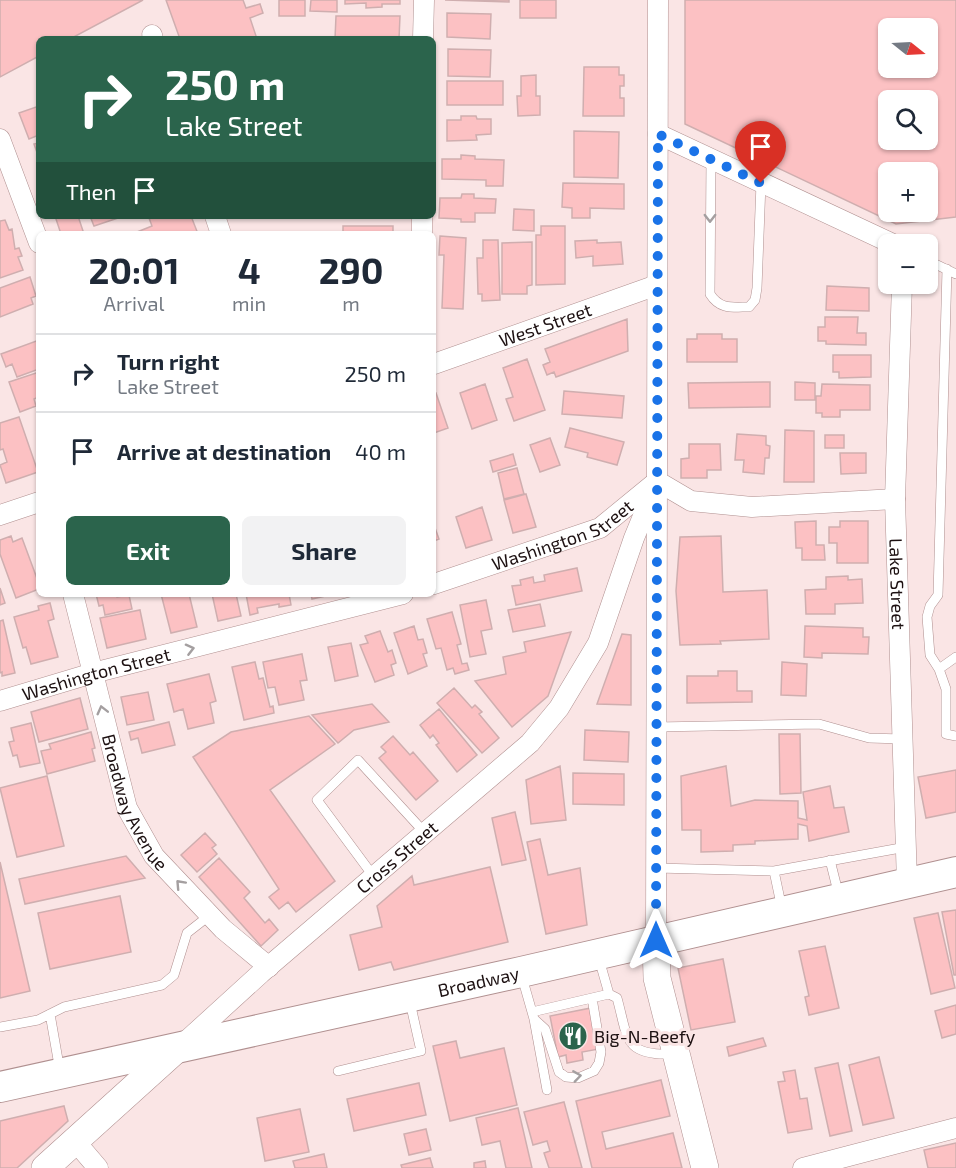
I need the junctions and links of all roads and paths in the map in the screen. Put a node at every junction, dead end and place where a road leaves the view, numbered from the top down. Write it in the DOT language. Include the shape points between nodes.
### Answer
graph roads {
  1 [pos="424,0"];
  2 [pos="658,0"];
  3 [pos="423,36"];
  4 [pos="658,134"];
  5 [pos="0,139"];
  6 [pos="711,159"];
  7 [pos="761,183"];
  8 [pos="36,235"];
  9 [pos="878,237"];
  10 [pos="951,272"];
  11 [pos="657,285"];
  12 [pos="902,294"];
  13 [pos="436,363"];
  14 [pos="657,481"];
  15 [pos="895,499"];
  16 [pos="36,503"];
  17 [pos="0,515"];
  18 [pos="436,583"];
  19 [pos="74,597"];
  20 [pos="391,597"];
  21 [pos="956,657"];
  22 [pos="939,669"];
  23 [pos="93,674"];
  24 [pos="0,701"];
  25 [pos="656,727"];
  26 [pos="956,736"];
  27 [pos="902,739"];
  28 [pos="425,833"];
  29 [pos="906,847"];
  30 [pos="830,860"];
  31 [pos="656,867"];
  32 [pos="774,871"];
  33 [pos="956,872"];
  34 [pos="374,877"];
  35 [pos="907,883"];
  36 [pos="839,899"];
  37 [pos="782,912"];
  38 [pos="210,915"];
  39 [pos="656,940"];
  40 [pos="597,953"];
  41 [pos="269,967"];
  42 [pos="521,972"];
  43 [pos="609,994"];
  44 [pos="408,996"];
  45 [pos="592,998"];
  46 [pos="50,1014"];
  47 [pos="533,1016"];
  48 [pos="0,1027"];
  49 [pos="179,1047"];
  50 [pos="676,1054"];
  51 [pos="338,1071"];
  52 [pos="61,1073"];
  53 [pos="0,1087"];
  54 [pos="547,1090"];
  55 [pos="956,1128"];
  56 [pos="75,1141"];
  57 [pos="45,1168"];
  58 [pos="98,1168"];
  59 [pos="705,1168"];
  60 [pos="803,1168"];
  1 -- 3 [label="street"];
  2 -- 4 [label="street"];
  4 -- 6 [label="street"];
  4 -- 11 [label="street"];
  5 -- 8 [label="street"];
  6 -- 7 [label="street"];
  6 -- 7 [label="lane, one-way" via="710,294 726,308 749,307 755,300"];
  7 -- 9 [label="street"];
  10 -- 22 [label="lane" via="938,595 927,617 930,655"];
  11 -- 13 [label="street, West Street"];
  11 -- 14 [label="street"];
  12 -- 15 [label="street, Lake Street"];
  14 -- 15 [label="street" via="691,501 752,507"];
  14 -- 18 [label="street, Washington Street" via="600,528"];
  14 -- 25 [label="street"];
  14 -- 28 [label="street, Cross Street" via="598,643 560,708 530,743"];
  15 -- 27 [label="street, Lake Street"];
  16 -- 17 [label="street"];
  19 -- 23 [label="street, Broadway Avenue"];
  23 -- 20 [label="street, Washington Street, one-way"];
  21 -- 22 [label="lane"];
  22 -- 26 [label="lane" via="946,689 946,734"];
  23 -- 24 [label="street, Washington Street"];
  38 -- 23 [label="street, Broadway Avenue, one-way" via="154,856 127,808"];
  25 -- 27 [label="lane" via="819,724 869,738"];
  25 -- 31 [label="street"];
  27 -- 29 [label="street, Lake Street"];
  28 -- 34 [label="street, Cross Street"];
  28 -- 34 [label="lane" via="358,760 317,800"];
  29 -- 30 [label="lane"];
  29 -- 35 [label="street, Lake Street"];
  30 -- 32 [label="lane"];
  30 -- 36 [label="lane"];
  31 -- 32 [label="lane"];
  31 -- 39 [label="street"];
  32 -- 37 [label="lane"];
  33 -- 35 [label="main road, Broadway"];
  34 -- 41 [label="street, Cross Street"];
  35 -- 36 [label="main road, Broadway"];
  36 -- 37 [label="main road, Broadway"];
  37 -- 39 [label="main road, Broadway"];
  38 -- 41 [label="street, Broadway Avenue"];
  38 -- 46 [label="lane" via="187,933 174,975 162,985 64,1007"];
  39 -- 40 [label="main road, Broadway"];
  39 -- 50 [label="street" via="657,978"];
  40 -- 42 [label="main road, Broadway"];
  40 -- 43 [label="lane"];
  41 -- 49 [label="street, Cross Street"];
  42 -- 44 [label="main road, Broadway"];
  42 -- 47 [label="lane"];
  43 -- 45 [label="lane"];
  43 -- 50 [label="lane" via="617,998 629,1043 637,1050"];
  44 -- 49 [label="main road, Broadway"];
  44 -- 51 [label="lane" via="421,1052"];
  45 -- 47 [label="lane"];
  47 -- 45 [label="lane, one-way" via="545,1029 559,1072 578,1078 594,1071 602,1052"];
  46 -- 48 [label="lane"];
  46 -- 52 [label="lane"];
  47 -- 54 [label="lane"];
  49 -- 52 [label="main road, Broadway"];
  49 -- 56 [label="street, Cross Street"];
  50 -- 59 [label="street"];
  52 -- 53 [label="main road, Broadway"];
  55 -- 60 [label="street"];
  56 -- 57 [label="street, Cross Street"];
  56 -- 58 [label="street"];
}
